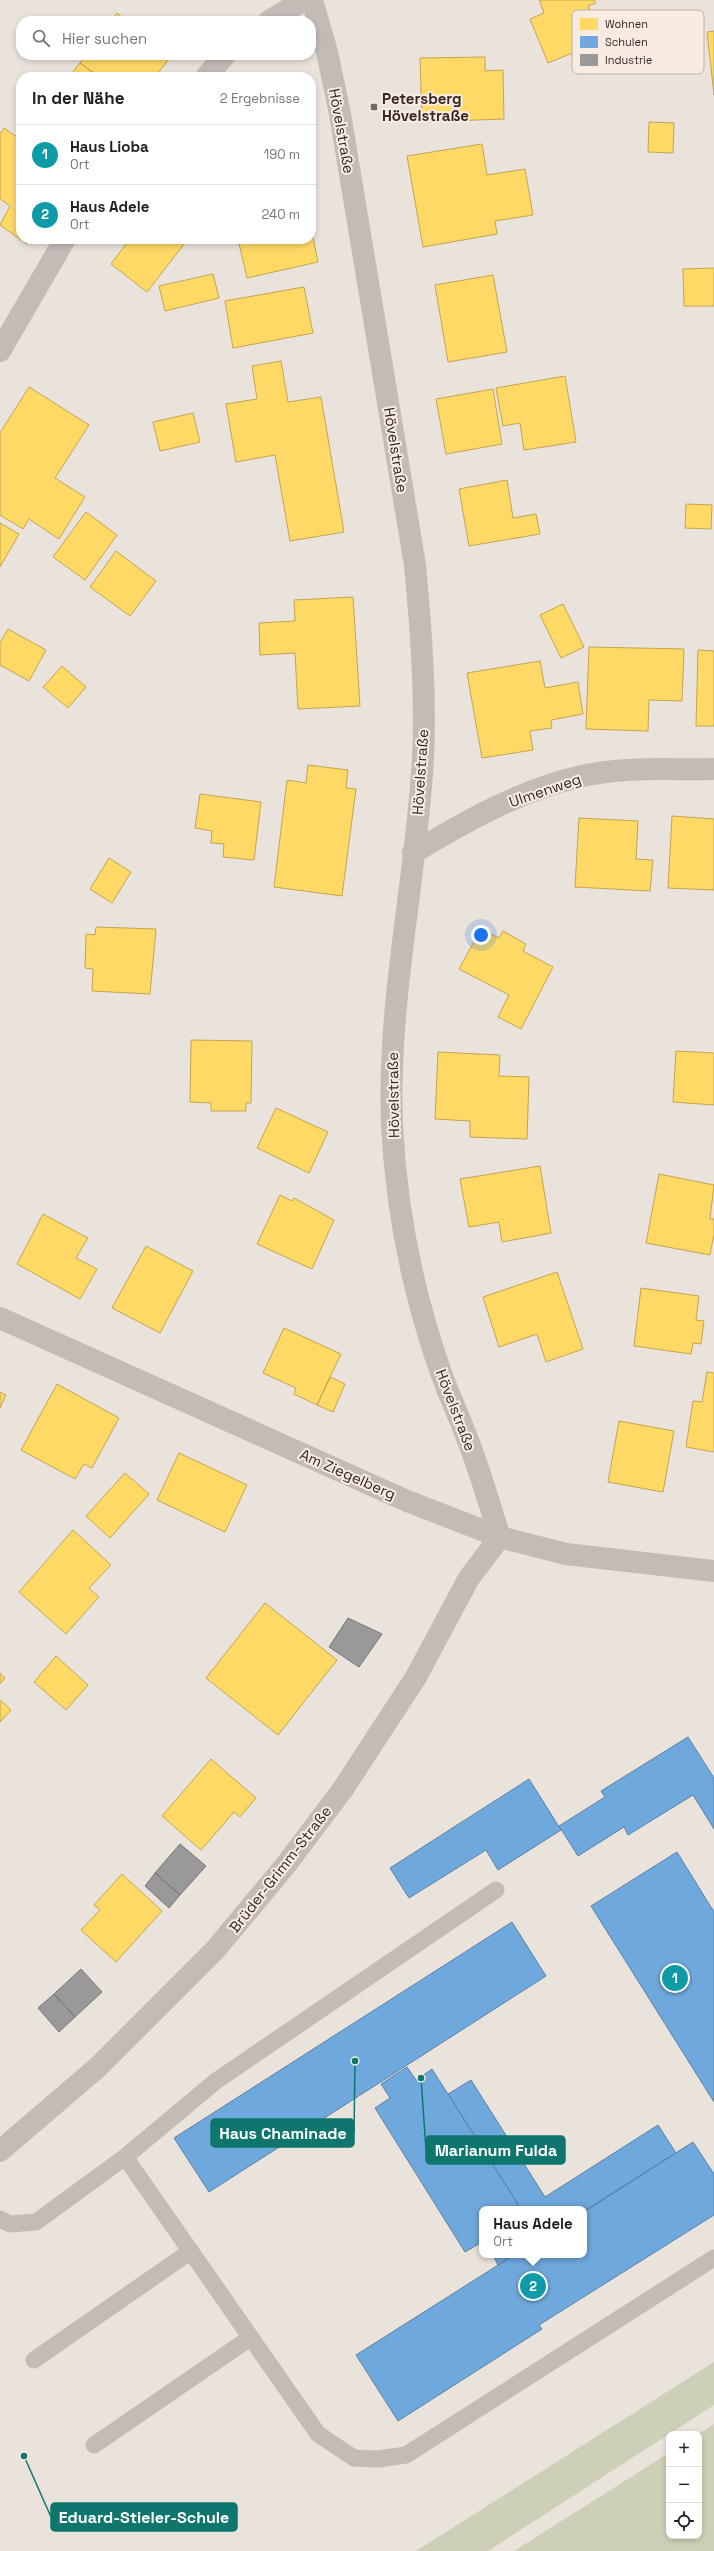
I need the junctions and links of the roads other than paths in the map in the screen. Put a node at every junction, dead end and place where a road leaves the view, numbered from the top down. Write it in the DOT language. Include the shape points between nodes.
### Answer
graph roads {
  1 [pos="304,0"];
  2 [pos="312,0"];
  3 [pos="277,16"];
  4 [pos="221,60"];
  5 [pos="210,72"];
  6 [pos="62,244"];
  7 [pos="0,351"];
  8 [pos="714,769"];
  9 [pos="413,853"];
  10 [pos="0,1318"];
  11 [pos="500,1537"];
  12 [pos="714,1571"];
  13 [pos="496,1890"];
  14 [pos="0,2151"];
  15 [pos="125,2157"];
  16 [pos="0,2219"];
  17 [pos="191,2252"];
  18 [pos="714,2258"];
  19 [pos="250,2338"];
  20 [pos="34,2360"];
  21 [pos="94,2445"];
  1 -- 3 [label="street"];
  2 -- 9 [label="street, Hövelstraße" via="328,52 340,114 415,566 424,695 423,760"];
  4 -- 5 [label="street"];
  6 -- 7 [label="street"];
  8 -- 9 [label="street, Ulmenweg" via="620,771 564,780 490,811"];
  9 -- 11 [label="street, Hövelstraße" via="392,1048 392,1126 401,1213 416,1290 438,1364 468,1439"];
  10 -- 11 [label="street, Am Ziegelberg" via="407,1501"];
  11 -- 12 [label="street, Am Ziegelberg" via="566,1554"];
  11 -- 14 [label="street, Brüder-Grimm-Straße" via="469,1578 412,1684 343,1789 285,1866 215,1950 98,2067"];
  13 -- 15 [label="lane" via="216,2081"];
  15 -- 16 [label="lane" via="36,2222 10,2224"];
  15 -- 17 [label="lane"];
  17 -- 19 [label="lane"];
  17 -- 20 [label="lane"];
  18 -- 19 [label="lane" via="406,2455 378,2459 354,2458 318,2434"];
  19 -- 21 [label="lane"];
}
